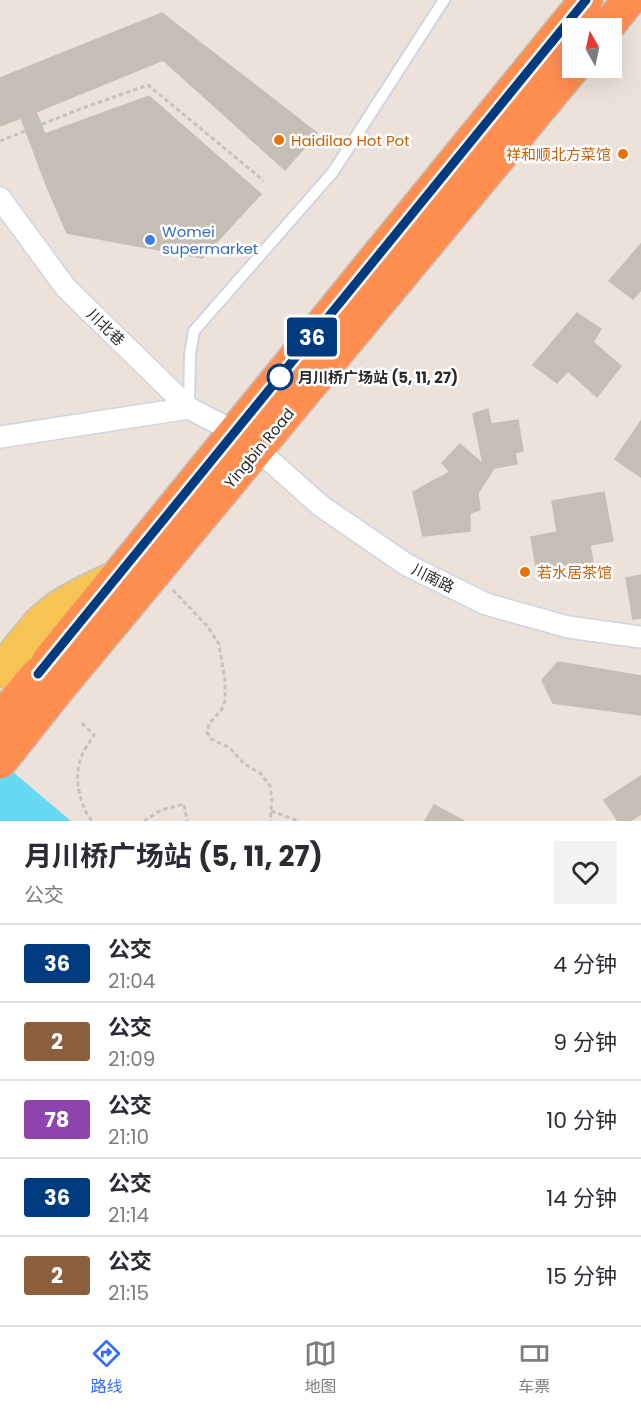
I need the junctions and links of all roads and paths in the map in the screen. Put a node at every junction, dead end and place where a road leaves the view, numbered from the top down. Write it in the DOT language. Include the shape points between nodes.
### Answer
graph roads {
  1 [pos="444,0"];
  2 [pos="586,0"];
  3 [pos="629,0"];
  4 [pos="614,18"];
  5 [pos="564,78"];
  6 [pos="0,141"];
  7 [pos="264,181"];
  8 [pos="0,198"];
  9 [pos="189,408"];
  10 [pos="0,437"];
  11 [pos="246,441"];
  12 [pos="156,572"];
  13 [pos="641,637"];
  14 [pos="28,671"];
  15 [pos="0,719"];
  16 [pos="82,723"];
  17 [pos="0,762"];
  18 [pos="271,811"];
  19 [pos="92,821"];
  20 [pos="144,821"];
  21 [pos="187,821"];
  22 [pos="270,821"];
  23 [pos="299,821"];
  1 -- 9 [label="lane" via="333,172 194,331"];
  2 -- 11 [label="highway, Yingbin Road"];
  3 -- 4 [label="highway"];
  5 -- 11 [label="highway, Yingbin Road"];
  6 -- 7 [label="path" via="148,85"];
  8 -- 9 [label="street, 川北巷" via="66,288"];
  9 -- 10 [label="street"];
  9 -- 11 [label="street, 川北巷"];
  11 -- 12 [label="highway, Yingbin Road"];
  11 -- 13 [label="street, 川南路" via="321,506 407,565 486,604 568,627"];
  11 -- 14 [label="highway, Yingbin Road"];
  12 -- 14 [label="highway, Yingbin Road"];
  12 -- 18 [label="path" via="219,644 225,701 207,732 211,739 230,748 243,763 260,773 270,786"];
  14 -- 15 [label="highway, bridge"];
  14 -- 17 [label="highway, bridge"];
  16 -- 19 [label="path" via="94,735 80,760 77,783"];
  18 -- 22 [label="path"];
  18 -- 23 [label="path"];
  20 -- 21 [label="path" via="161,810 184,804"];
}
